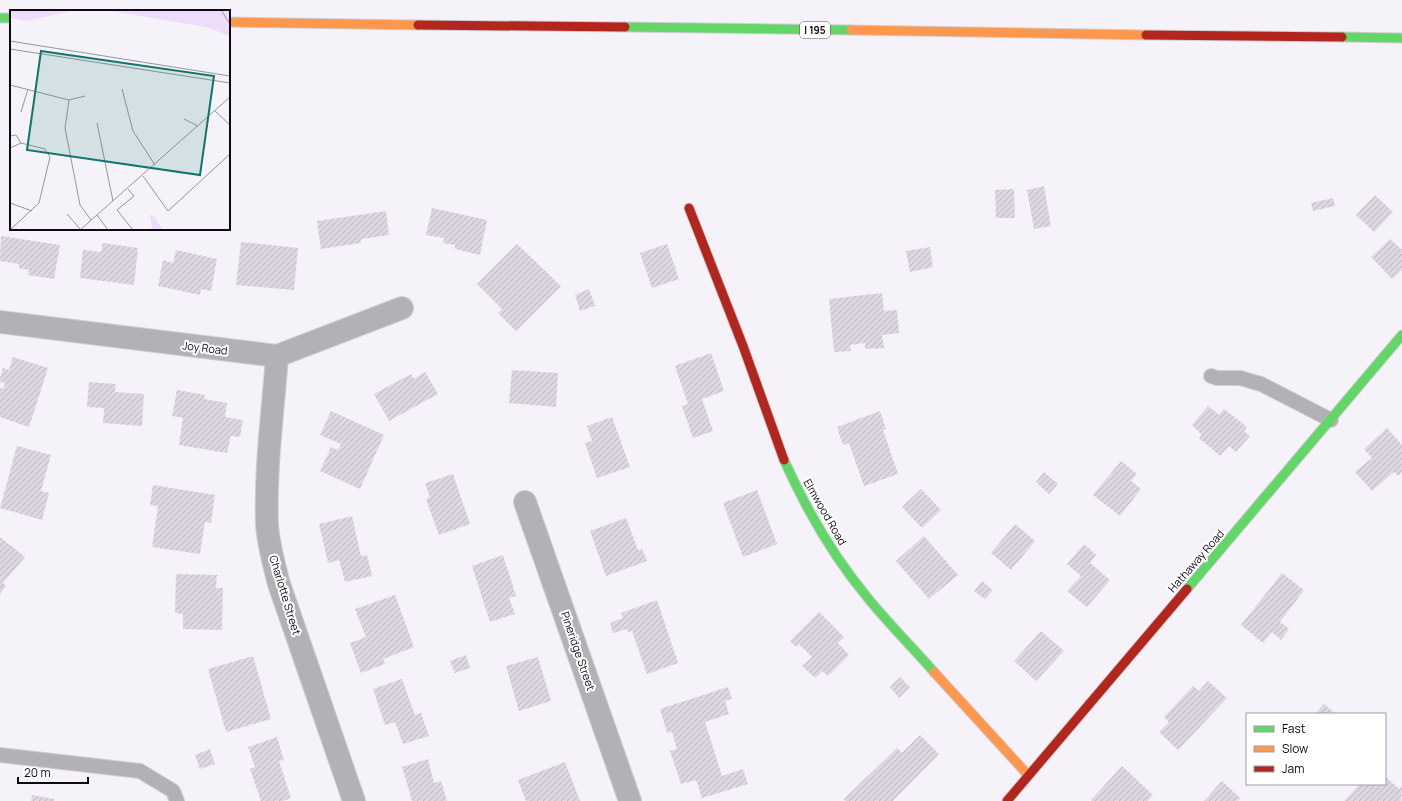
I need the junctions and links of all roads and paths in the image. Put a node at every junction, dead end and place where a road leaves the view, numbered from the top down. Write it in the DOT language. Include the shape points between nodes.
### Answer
graph roads {
  1 [pos="230,22"];
  2 [pos="1402,38"];
  3 [pos="689,208"];
  4 [pos="402,308"];
  5 [pos="0,322"];
  6 [pos="1402,335"];
  7 [pos="277,356"];
  8 [pos="1211,376"];
  9 [pos="1331,420"];
  10 [pos="525,502"];
  11 [pos="0,755"];
  12 [pos="1028,775"];
  13 [pos="177,801"];
  14 [pos="354,801"];
  15 [pos="630,801"];
  16 [pos="1007,801"];
  1 -- 2 [label="main road, I 195"];
  3 -- 12 [label="main road, Elmwood Road" via="743,346 778,448 820,530 867,597"];
  4 -- 7 [label="street, Joy Road"];
  5 -- 7 [label="street, Joy Road"];
  6 -- 9 [label="main road, Hathaway Road"];
  7 -- 14 [label="street, Charlotte Street" via="267,490 271,552 279,584"];
  8 -- 9 [label="lane" via="1240,378 1261,384"];
  9 -- 12 [label="main road, Hathaway Road"];
  10 -- 15 [label="street, Pineridge Street"];
  11 -- 13 [label="lane" via="140,771 173,791"];
  12 -- 16 [label="main road, Hathaway Road"];
}
